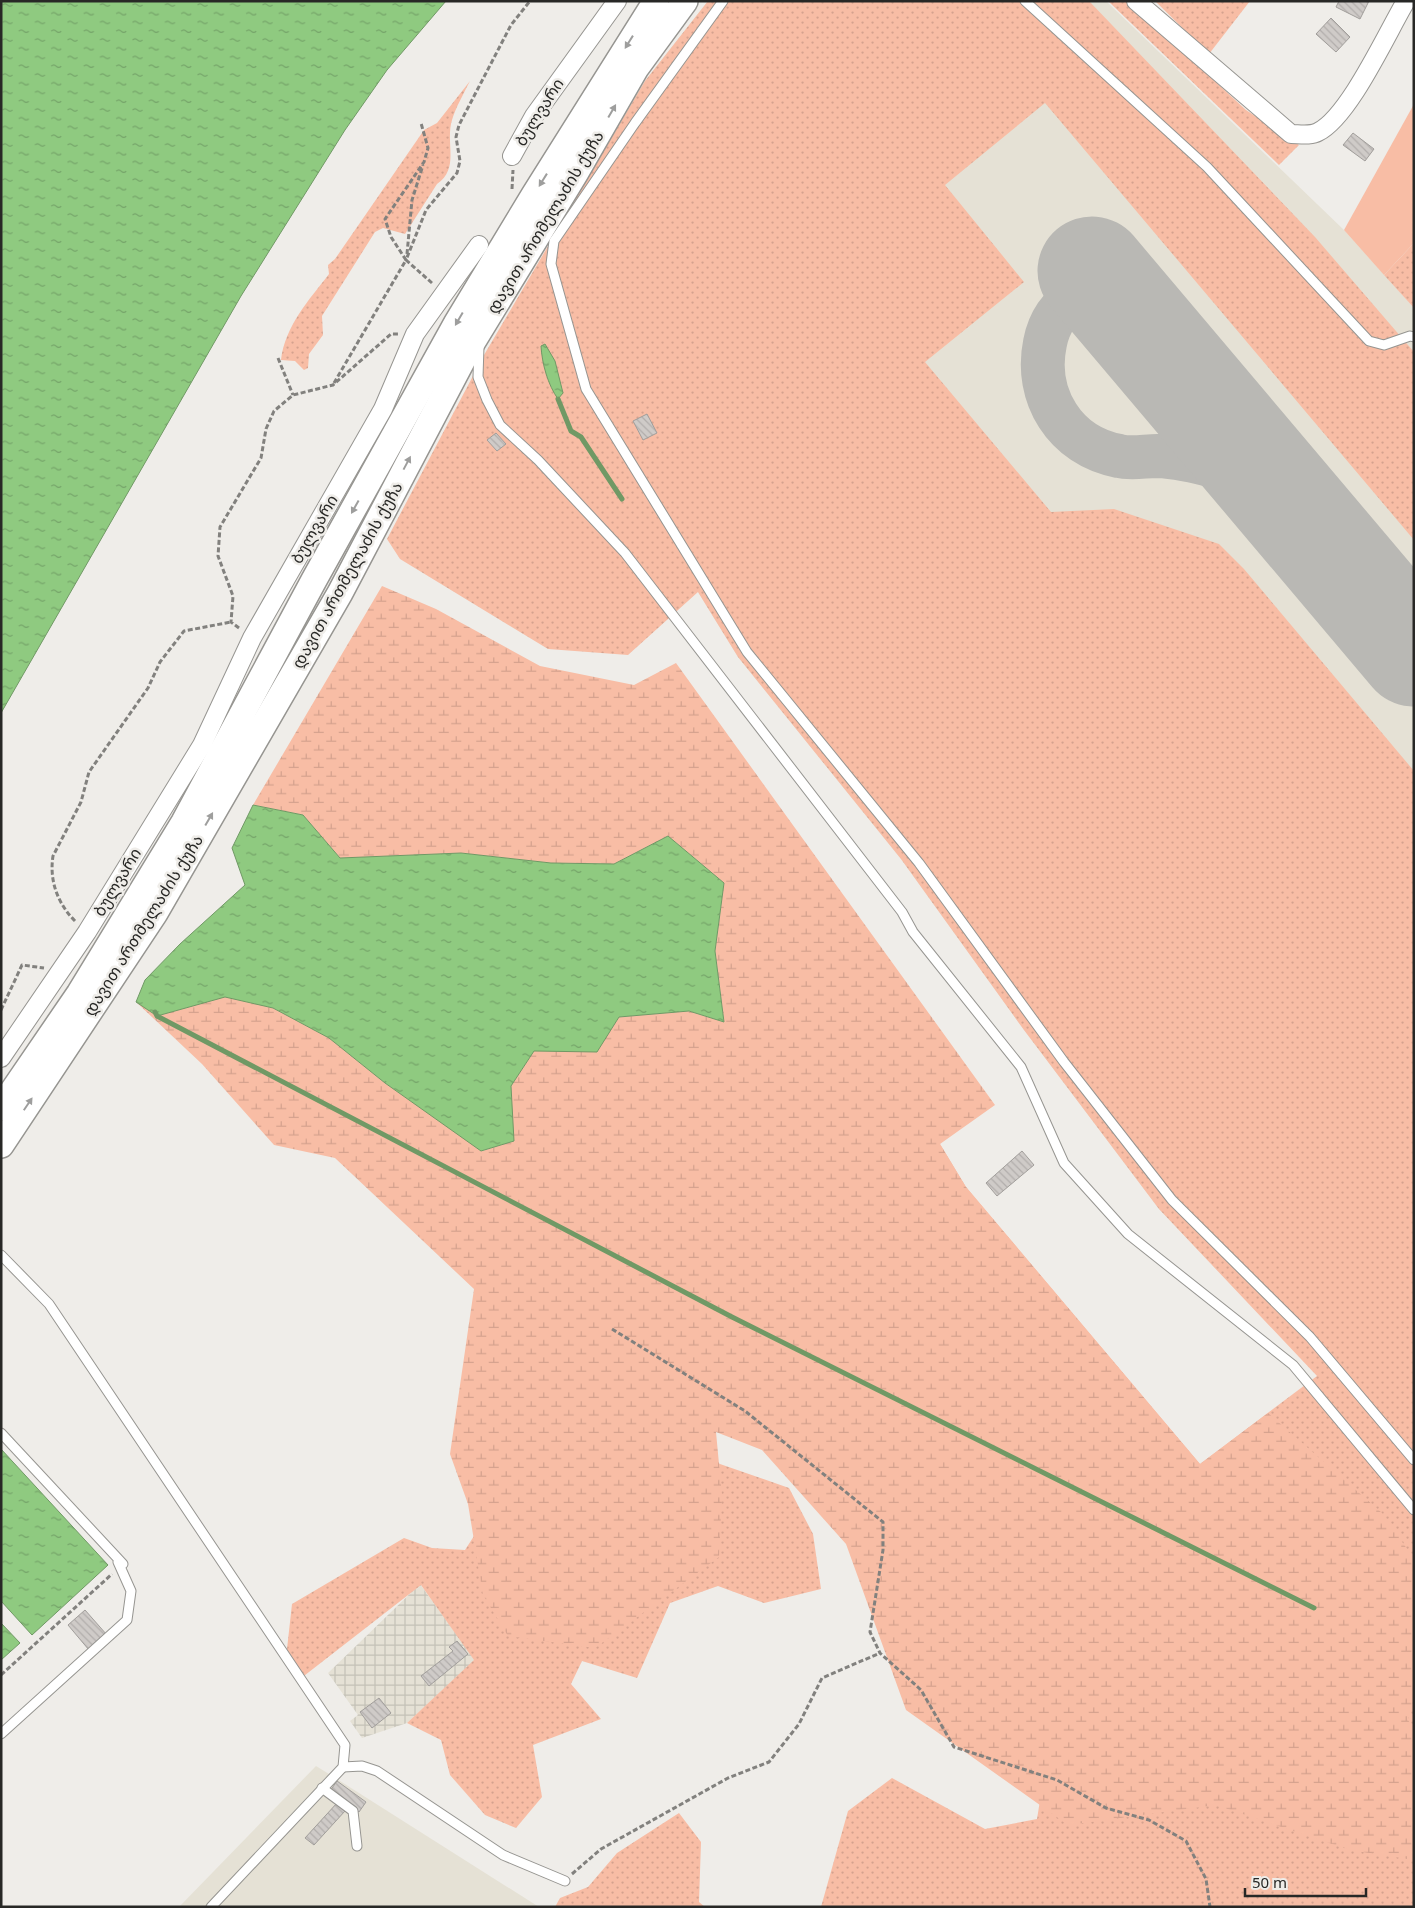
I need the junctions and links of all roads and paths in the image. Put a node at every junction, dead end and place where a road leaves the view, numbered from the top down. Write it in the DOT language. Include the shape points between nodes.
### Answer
graph roads {
  1 [pos="530,1"];
  2 [pos="617,1"];
  3 [pos="656,1"];
  4 [pos="685,1"];
  5 [pos="723,1"];
  6 [pos="1025,1"];
  7 [pos="1136,1"];
  8 [pos="1406,1"];
  9 [pos="421,123"];
  10 [pos="512,156"];
  11 [pos="424,162"];
  12 [pos="509,194"];
  13 [pos="478,245"];
  14 [pos="406,260"];
  15 [pos="444,294"];
  16 [pos="480,331"];
  17 [pos="415,334"];
  18 [pos="1414,337"];
  19 [pos="278,358"];
  20 [pos="333,385"];
  21 [pos="293,395"];
  22 [pos="231,622"];
  23 [pos="252,638"];
  24 [pos="87,932"];
  25 [pos="60,970"];
  26 [pos="1,1010"];
  27 [pos="1,1058"];
  28 [pos="1,1108"];
  29 [pos="1,1145"];
  30 [pos="1,1255"];
  31 [pos="612,1329"];
  32 [pos="1,1433"];
  33 [pos="1414,1460"];
  34 [pos="1414,1510"];
  35 [pos="123,1564"];
  36 [pos="880,1653"];
  37 [pos="1,1675"];
  38 [pos="1,1734"];
  39 [pos="343,1768"];
  40 [pos="322,1788"];
  41 [pos="358,1846"];
  42 [pos="565,1881"];
  43 [pos="211,1907"];
  44 [pos="1210,1907"];
  1 -- 14 [label="path" via="511,25 459,125 456,138 460,161 456,174 426,210"];
  2 -- 10 [label="street, ბულვარი" via="534,116"];
  3 -- 28 [label="street, დავით ართმელაძის ქუჩა, one-way" via="456,324 184,822 79,994"];
  16 -- 4 [label="street, დავით ართმელაძის ქუჩა, one-way" via="636,68"];
  5 -- 33 [label="lane" via="634,123 554,241 551,264 586,389 747,652 919,863 1064,1062 1172,1200 1310,1337"];
  6 -- 18 [label="lane" via="1207,167 1369,341 1384,345"];
  7 -- 8 [label="street" via="1291,134 1316,134 1331,124 1351,98"];
  9 -- 11 [label="path" via="428,148"];
  10 -- 12 [label="path, ბულვარი" via="514,186"];
  11 -- 14 [label="path" via="412,200"];
  11 -- 14 [label="path" via="385,219 391,237"];
  13 -- 15 [label="street, ბულვარი"];
  14 -- 15 [label="path"];
  14 -- 20 [label="path"];
  15 -- 17 [label="street, ბულვარი"];
  29 -- 16 [label="street, დავით ართმელაძის ქუჩა, one-way" via="155,913 340,593"];
  16 -- 34 [label="lane" via="478,377 500,425 538,460 625,553 902,912 913,932 1021,1067 1064,1163 1128,1234 1293,1365"];
  17 -- 20 [label="path" via="391,334"];
  17 -- 23 [label="street, ბულვარი" via="383,409"];
  19 -- 21 [label="path"];
  20 -- 21 [label="path"];
  21 -- 22 [label="path" via="274,411 266,429 261,458 220,527 218,556 233,596"];
  22 -- 23 [label="path"];
  22 -- 24 [label="path" via="184,631 160,662 148,688 89,772 81,802 51,865 56,893 64,910"];
  23 -- 24 [label="street, ბულვარი" via="202,745"];
  24 -- 25 [label="street, ბულვარი"];
  25 -- 26 [label="path" via="22,965"];
  25 -- 27 [label="street, ბულვარი"];
  30 -- 39 [label="lane" via="49,1304 345,1745"];
  31 -- 36 [label="path" via="745,1411 883,1522 883,1550 870,1632"];
  32 -- 35 [label="lane"];
  35 -- 37 [label="path"];
  35 -- 38 [label="lane" via="118,1562 131,1591 126,1620"];
  36 -- 42 [label="path" via="822,1678 799,1724 769,1762 728,1778 600,1849"];
  36 -- 44 [label="path" via="921,1690 954,1747 1057,1780 1106,1808 1149,1820 1186,1842 1206,1879"];
  39 -- 40 [label="lane"];
  39 -- 42 [label="lane" via="362,1766 377,1771 503,1855"];
  40 -- 41 [label="lane" via="353,1811"];
  40 -- 43 [label="lane"];
}
